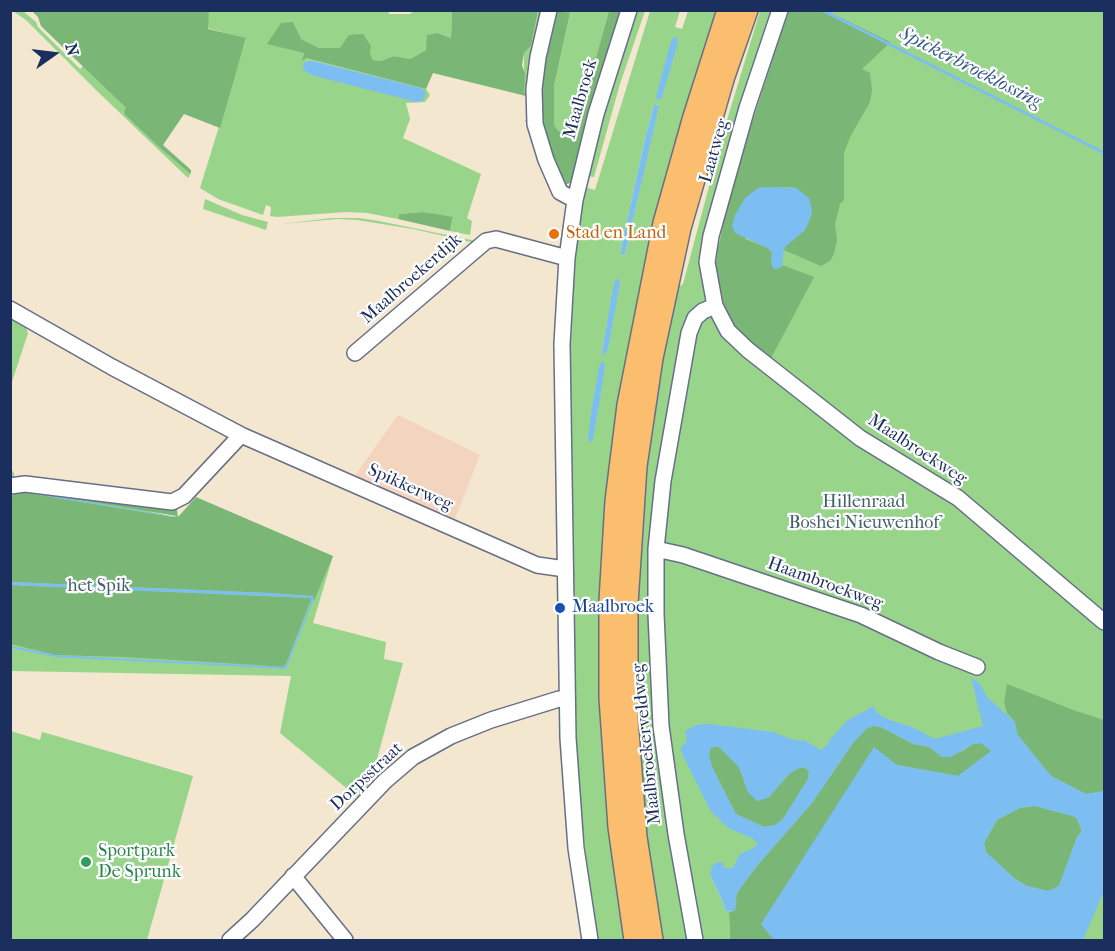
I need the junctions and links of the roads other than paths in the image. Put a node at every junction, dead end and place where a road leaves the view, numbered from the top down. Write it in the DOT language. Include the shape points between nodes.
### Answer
graph roads {
  1 [pos="549,10"];
  2 [pos="629,10"];
  3 [pos="729,10"];
  4 [pos="747,10"];
  5 [pos="780,10"];
  6 [pos="575,200"];
  7 [pos="567,258"];
  8 [pos="715,306"];
  9 [pos="10,309"];
  10 [pos="355,353"];
  11 [pos="241,435"];
  12 [pos="10,486"];
  13 [pos="656,549"];
  14 [pos="566,568"];
  15 [pos="1104,622"];
  16 [pos="977,667"];
  17 [pos="567,698"];
  18 [pos="293,876"];
  19 [pos="230,940"];
  20 [pos="345,940"];
  21 [pos="590,940"];
  22 [pos="635,940"];
  23 [pos="652,940"];
  24 [pos="695,940"];
  1 -- 6 [label="street, Maalbroek" via="534,88 535,124 560,192"];
  2 -- 6 [label="street, Maalbroek" via="596,114"];
  3 -- 22 [label="highway" via="662,234 630,393 616,501 610,698 619,827"];
  4 -- 23 [label="highway" via="680,228 652,358 635,478 627,604 627,718 636,837"];
  5 -- 8 [label="street, Laatweg" via="711,236 707,262"];
  6 -- 7 [label="street, Maalbroek"];
  7 -- 10 [label="street, Maalbroekerdijk" via="496,239 486,241"];
  7 -- 14 [label="street, Maalbroek" via="562,344"];
  8 -- 13 [label="street, Maalbroekerveldweg" via="695,318 689,333 663,481"];
  8 -- 15 [label="street, Maalbroekweg" via="728,331 748,350 860,438 958,498"];
  9 -- 11 [label="street, Spikkerweg"];
  11 -- 12 [label="street" via="184,496 172,502 25,484"];
  11 -- 14 [label="street, Spikkerweg" via="537,565"];
  13 -- 16 [label="street, Haambroekweg" via="861,615"];
  13 -- 24 [label="street, Maalbroekerveldweg" via="661,726"];
  14 -- 17 [label="street, Maalbroek"];
  17 -- 18 [label="street, Dorpsstraat" via="491,720 413,757"];
  17 -- 21 [label="street, Maalbroek" via="576,848"];
  18 -- 19 [label="street, Dorpsstraat"];
  18 -- 20 [label="street"];
}
